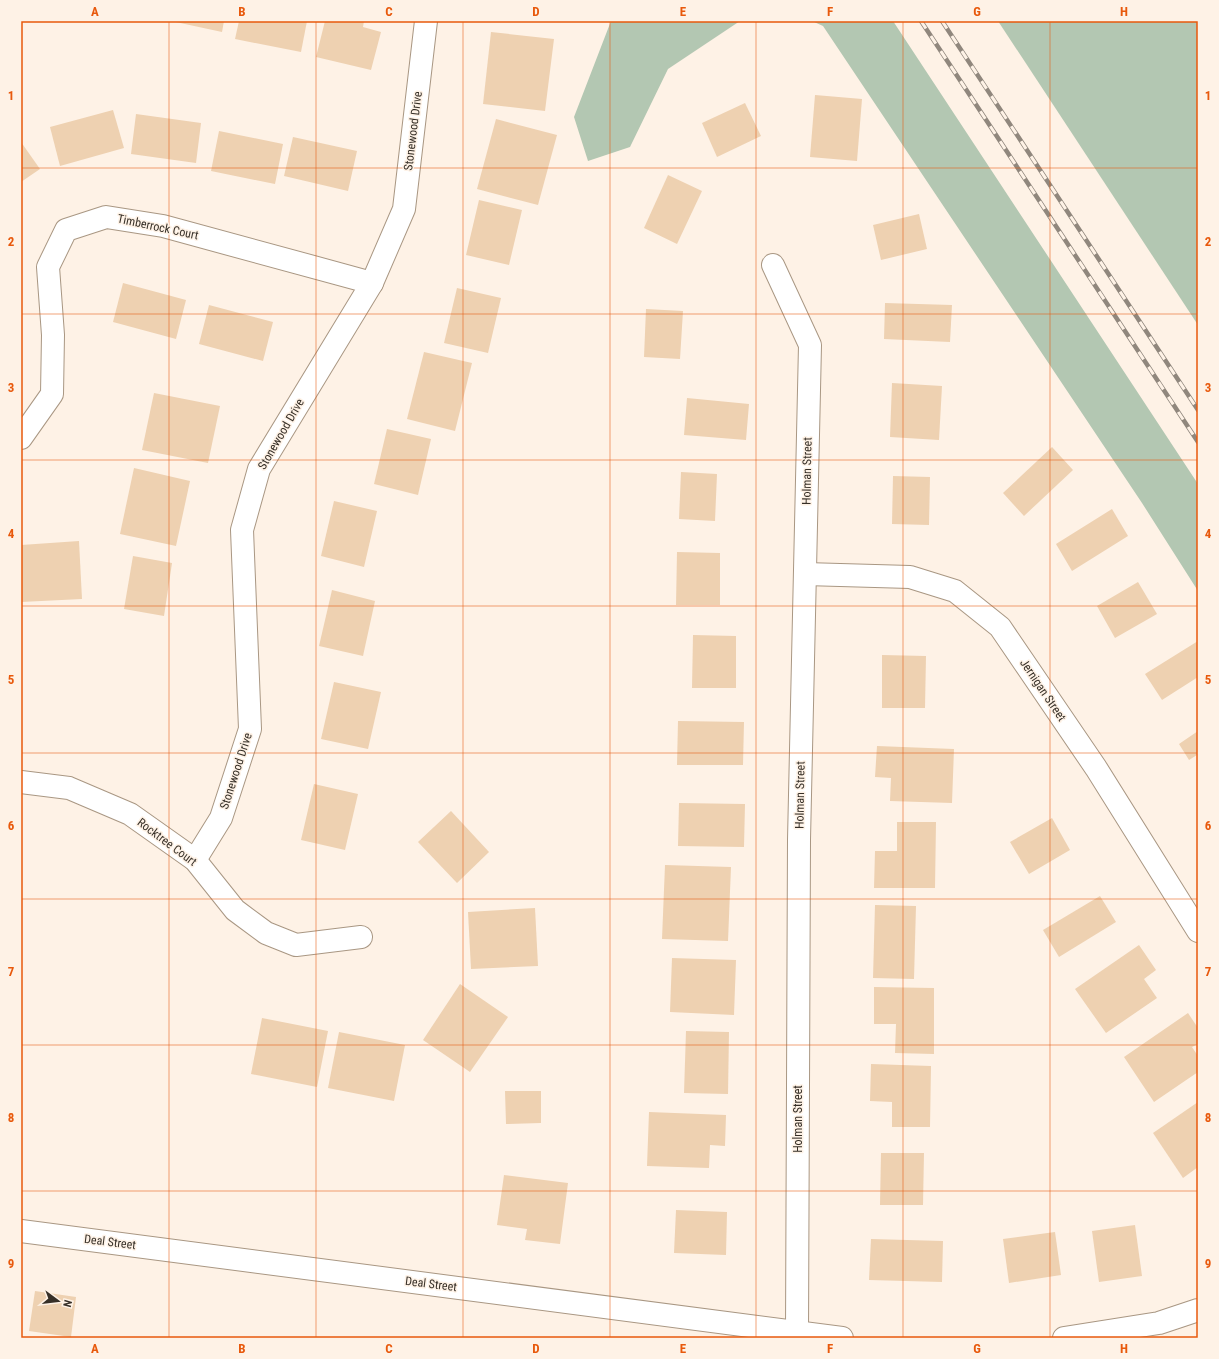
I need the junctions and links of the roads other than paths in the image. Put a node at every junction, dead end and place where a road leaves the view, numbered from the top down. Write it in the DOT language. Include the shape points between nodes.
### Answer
graph roads {
  1 [pos="426,21"];
  2 [pos="773,265"];
  3 [pos="372,283"];
  4 [pos="21,438"];
  5 [pos="805,574"];
  6 [pos="21,782"];
  7 [pos="195,860"];
  8 [pos="1198,931"];
  9 [pos="361,936"];
  10 [pos="21,1231"];
  11 [pos="1198,1310"];
  12 [pos="797,1333"];
  13 [pos="842,1338"];
  14 [pos="1064,1338"];
  1 -- 3 [label="street, Stonewood Drive" via="404,209"];
  2 -- 5 [label="street, Holman Street" via="810,346"];
  3 -- 4 [label="street, Timberrock Court" via="163,226 106,217 66,230 48,267 53,335 52,394"];
  3 -- 7 [label="street, Stonewood Drive" via="259,469 242,530 250,730 221,818"];
  5 -- 8 [label="street, Jernigan Street" via="910,577 955,591 1000,627 1096,768"];
  5 -- 12 [label="street, Holman Street" via="799,840"];
  6 -- 7 [label="street, Rocktree Court" via="69,788 130,814"];
  7 -- 9 [label="street, Rocktree Court" via="235,910 266,933 296,945"];
  10 -- 12 [label="street, Deal Street"];
  11 -- 14 [label="street" via="1159,1323"];
  12 -- 13 [label="street, Deal Street"];
}
